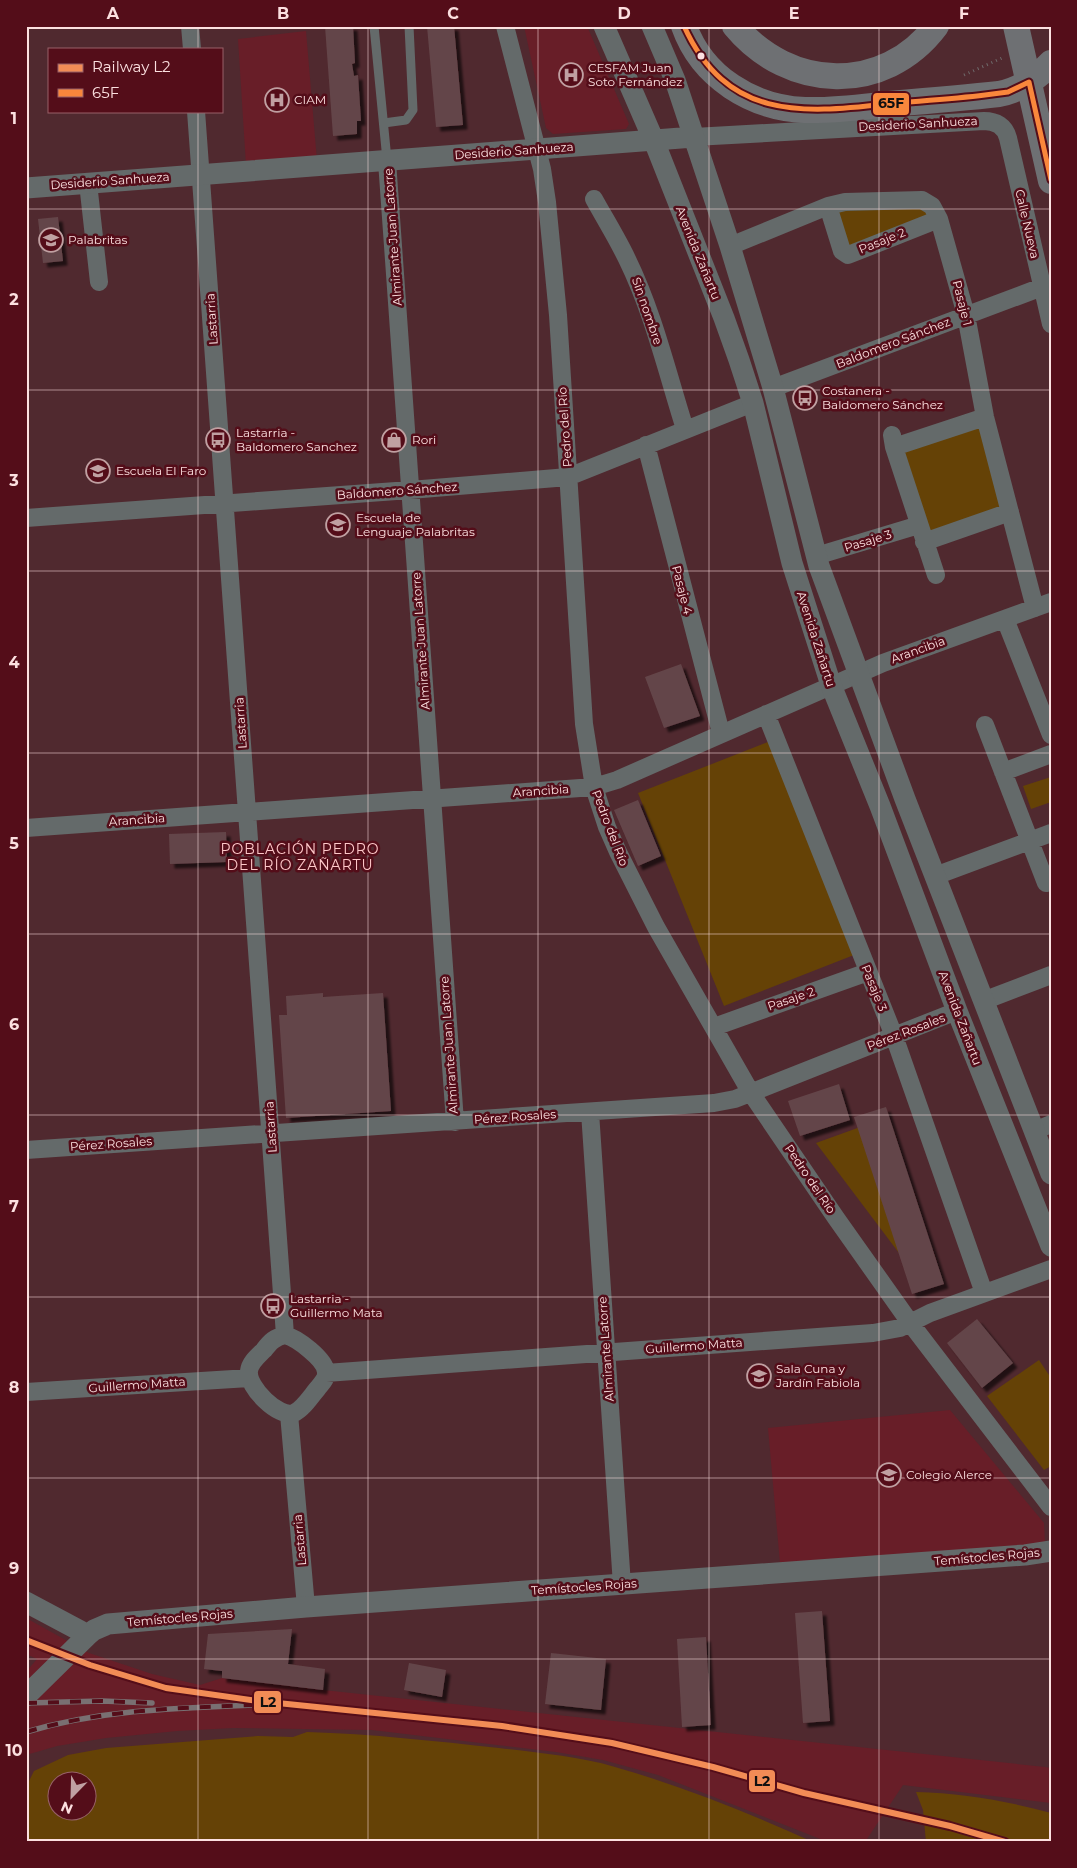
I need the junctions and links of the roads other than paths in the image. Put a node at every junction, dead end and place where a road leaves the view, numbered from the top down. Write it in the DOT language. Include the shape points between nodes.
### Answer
graph roads {
  1 [pos="190,26"];
  2 [pos="374,26"];
  3 [pos="410,26"];
  4 [pos="505,26"];
  5 [pos="604,26"];
  6 [pos="652,26"];
  7 [pos="684,26"];
  8 [pos="736,26"];
  9 [pos="936,26"];
  10 [pos="1016,26"];
  11 [pos="192,48"];
  12 [pos="1051,63"];
  13 [pos="1029,82"];
  14 [pos="196,112"];
  15 [pos="384,123"];
  16 [pos="1000,125"];
  17 [pos="694,137"];
  18 [pos="654,141"];
  19 [pos="536,149"];
  20 [pos="387,161"];
  21 [pos="201,175"];
  22 [pos="1051,181"];
  23 [pos="88,183"];
  24 [pos="26,188"];
  25 [pos="594,198"];
  26 [pos="828,206"];
  27 [pos="938,219"];
  28 [pos="730,246"];
  29 [pos="99,282"];
  30 [pos="1042,287"];
  31 [pos="966,315"];
  32 [pos="1051,324"];
  33 [pos="773,388"];
  34 [pos="753,403"];
  35 [pos="984,417"];
  36 [pos="685,429"];
  37 [pos="646,445"];
  38 [pos="568,477"];
  39 [pos="410,490"];
  40 [pos="225,504"];
  41 [pos="1010,512"];
  42 [pos="26,518"];
  43 [pos="922,534"];
  44 [pos="816,556"];
  45 [pos="936,575"];
  46 [pos="1043,605"];
  47 [pos="1005,619"];
  48 [pos="858,674"];
  49 [pos="831,685"];
  50 [pos="766,714"];
  51 [pos="985,725"];
  52 [pos="721,733"];
  53 [pos="1051,735"];
  54 [pos="1051,754"];
  55 [pos="1003,772"];
  56 [pos="594,787"];
  57 [pos="432,799"];
  58 [pos="248,812"];
  59 [pos="26,828"];
  60 [pos="1051,833"];
  61 [pos="1030,840"];
  62 [pos="935,876"];
  63 [pos="1046,883"];
  64 [pos="868,972"];
  65 [pos="1051,975"];
  66 [pos="983,1001"];
  67 [pos="957,1012"];
  68 [pos="714,1027"];
  69 [pos="894,1036"];
  70 [pos="751,1093"];
  71 [pos="590,1112"];
  72 [pos="455,1122"];
  73 [pos="1042,1127"];
  74 [pos="271,1134"];
  75 [pos="26,1150"];
  76 [pos="1051,1174"];
  77 [pos="1051,1246"];
  78 [pos="1051,1269"];
  79 [pos="984,1293"];
  80 [pos="912,1324"];
  81 [pos="285,1335"];
  82 [pos="606,1352"];
  83 [pos="326,1373"];
  84 [pos="249,1378"];
  85 [pos="26,1392"];
  86 [pos="289,1414"];
  87 [pos="1051,1507"];
  88 [pos="1051,1550"];
  89 [pos="622,1585"];
  90 [pos="26,1602"];
  91 [pos="306,1606"];
  92 [pos="88,1635"];
  93 [pos="26,1696"];
  1 -- 11 [label="street"];
  2 -- 15 [label="lane"];
  3 -- 15 [label="lane" via="413,110 406,120"];
  4 -- 19 [label="street, Pedro del Río"];
  5 -- 18 [label="street, Avenida Zañartu"];
  6 -- 17 [label="street"];
  7 -- 13 [label="main road" via="698,54 726,84 755,100 788,109 825,110 999,94"];
  8 -- 9 [label="main road" via="755,47 786,66 817,75 839,77 862,75 892,64 916,48"];
  10 -- 13 [label="main road"];
  12 -- 13 [label="main road"];
  13 -- 22 [label="main road"];
  14 -- 21 [label="street, Lastarria"];
  15 -- 20 [label="lane"];
  16 -- 17 [label="street, Desiderio Sanhueza" via="984,121"];
  16 -- 30 [label="street, Calle Nueva" via="1008,138"];
  17 -- 18 [label="street, Desiderio Sanhueza"];
  17 -- 28 [label="street"];
  18 -- 19 [label="street, Desiderio Sanhueza"];
  18 -- 34 [label="street, Avenida Zañartu" via="724,318"];
  19 -- 20 [label="street, Desiderio Sanhueza"];
  19 -- 38 [label="street, Pedro del Río" via="547,202 554,271"];
  20 -- 21 [label="street, Desiderio Sanhueza"];
  20 -- 39 [label="street, Almirante Juan Latorre"];
  21 -- 23 [label="street, Desiderio Sanhueza"];
  21 -- 40 [label="street, Lastarria"];
  23 -- 24 [label="street, Desiderio Sanhueza"];
  23 -- 29 [label="street"];
  25 -- 36 [label="street, Sin nombre" via="636,278"];
  26 -- 27 [label="street, Pasaje 1" via="845,202 922,200 932,206"];
  26 -- 27 [label="street, Pasaje 2" via="842,251 848,254"];
  26 -- 28 [label="street, Pasaje 1"];
  27 -- 31 [label="street, Pasaje 1"];
  28 -- 33 [label="street"];
  30 -- 31 [label="street, Baldomero Sánchez"];
  30 -- 32 [label="street, Calle Nueva"];
  31 -- 33 [label="street, Baldomero Sánchez"];
  31 -- 35 [label="street, Pasaje 1"];
  33 -- 44 [label="street"];
  34 -- 36 [label="street, Baldomero Sánchez"];
  34 -- 49 [label="street, Avenida Zañartu" via="792,563"];
  35 -- 41 [label="street, Pasaje 1"];
  35 -- 43 [label="street" via="893,441"];
  36 -- 37 [label="street, Baldomero Sánchez"];
  37 -- 38 [label="street, Baldomero Sánchez"];
  37 -- 52 [label="street, Pasaje 4"];
  38 -- 39 [label="street, Baldomero Sánchez"];
  38 -- 56 [label="street, Pedro del Río" via="584,724"];
  39 -- 40 [label="street, Baldomero Sánchez"];
  39 -- 57 [label="street, Almirante Juan Latorre"];
  40 -- 42 [label="street, Baldomero Sánchez"];
  40 -- 58 [label="street, Lastarria"];
  41 -- 43 [label="street"];
  41 -- 46 [label="street, Pasaje 1"];
  43 -- 44 [label="street, Pasaje 3"];
  43 -- 45 [label="street"];
  44 -- 48 [label="street"];
  46 -- 47 [label="street, Arancibia"];
  47 -- 48 [label="street, Arancibia"];
  47 -- 53 [label="street"];
  48 -- 49 [label="street, Arancibia"];
  48 -- 62 [label="street"];
  49 -- 50 [label="street, Arancibia"];
  49 -- 67 [label="street, Avenida Zañartu"];
  50 -- 52 [label="street, Arancibia"];
  50 -- 64 [label="street, Pasaje 3"];
  51 -- 55 [label="street"];
  52 -- 56 [label="street, Arancibia"];
  54 -- 55 [label="street"];
  55 -- 61 [label="street"];
  56 -- 57 [label="street, Arancibia"];
  56 -- 68 [label="street, Pedro del Río" via="630,877"];
  57 -- 58 [label="street, Arancibia"];
  57 -- 72 [label="street, Almirante Juan Latorre"];
  58 -- 59 [label="street, Arancibia"];
  58 -- 74 [label="street, Lastarria"];
  60 -- 61 [label="street"];
  61 -- 62 [label="street"];
  61 -- 63 [label="street"];
  62 -- 66 [label="street"];
  64 -- 68 [label="street, Pasaje 2"];
  64 -- 69 [label="street, Pasaje 3"];
  65 -- 66 [label="street"];
  66 -- 73 [label="street"];
  67 -- 69 [label="street, Pérez Rosales"];
  67 -- 77 [label="street, Avenida Zañartu"];
  68 -- 70 [label="street, Pedro del Río"];
  69 -- 70 [label="street, Pérez Rosales"];
  69 -- 79 [label="street, Pasaje 3"];
  70 -- 71 [label="street, Pérez Rosales" via="714,1104"];
  70 -- 80 [label="street, Pedro del Río"];
  71 -- 72 [label="street, Pérez Rosales"];
  71 -- 82 [label="street, Almirante Latorre"];
  72 -- 74 [label="street, Pérez Rosales"];
  73 -- 76 [label="street"];
  74 -- 75 [label="street, Pérez Rosales"];
  74 -- 81 [label="street, Lastarria"];
  78 -- 79 [label="street, Guillermo Matta"];
  79 -- 80 [label="street, Guillermo Matta" via="930,1313"];
  80 -- 82 [label="street, Guillermo Matta" via="873,1333"];
  80 -- 87 [label="street, Pedro del Río"];
  81 -- 83 [label="street" via="296,1339 322,1362"];
  81 -- 84 [label="street" via="273,1340 252,1363"];
  82 -- 83 [label="street, Guillermo Matta"];
  82 -- 89 [label="street, Almirante Latorre"];
  83 -- 86 [label="street" via="323,1383 300,1409"];
  84 -- 85 [label="street, Guillermo Matta"];
  84 -- 86 [label="street" via="255,1390 277,1410"];
  86 -- 91 [label="street, Lastarria"];
  88 -- 89 [label="street, Temístocles Rojas" via="1025,1555"];
  89 -- 91 [label="street, Temístocles Rojas"];
  90 -- 92 [label="street"];
  91 -- 92 [label="street, Temístocles Rojas" via="116,1623 101,1626"];
  92 -- 93 [label="street, Temístocles Rojas"];
}
